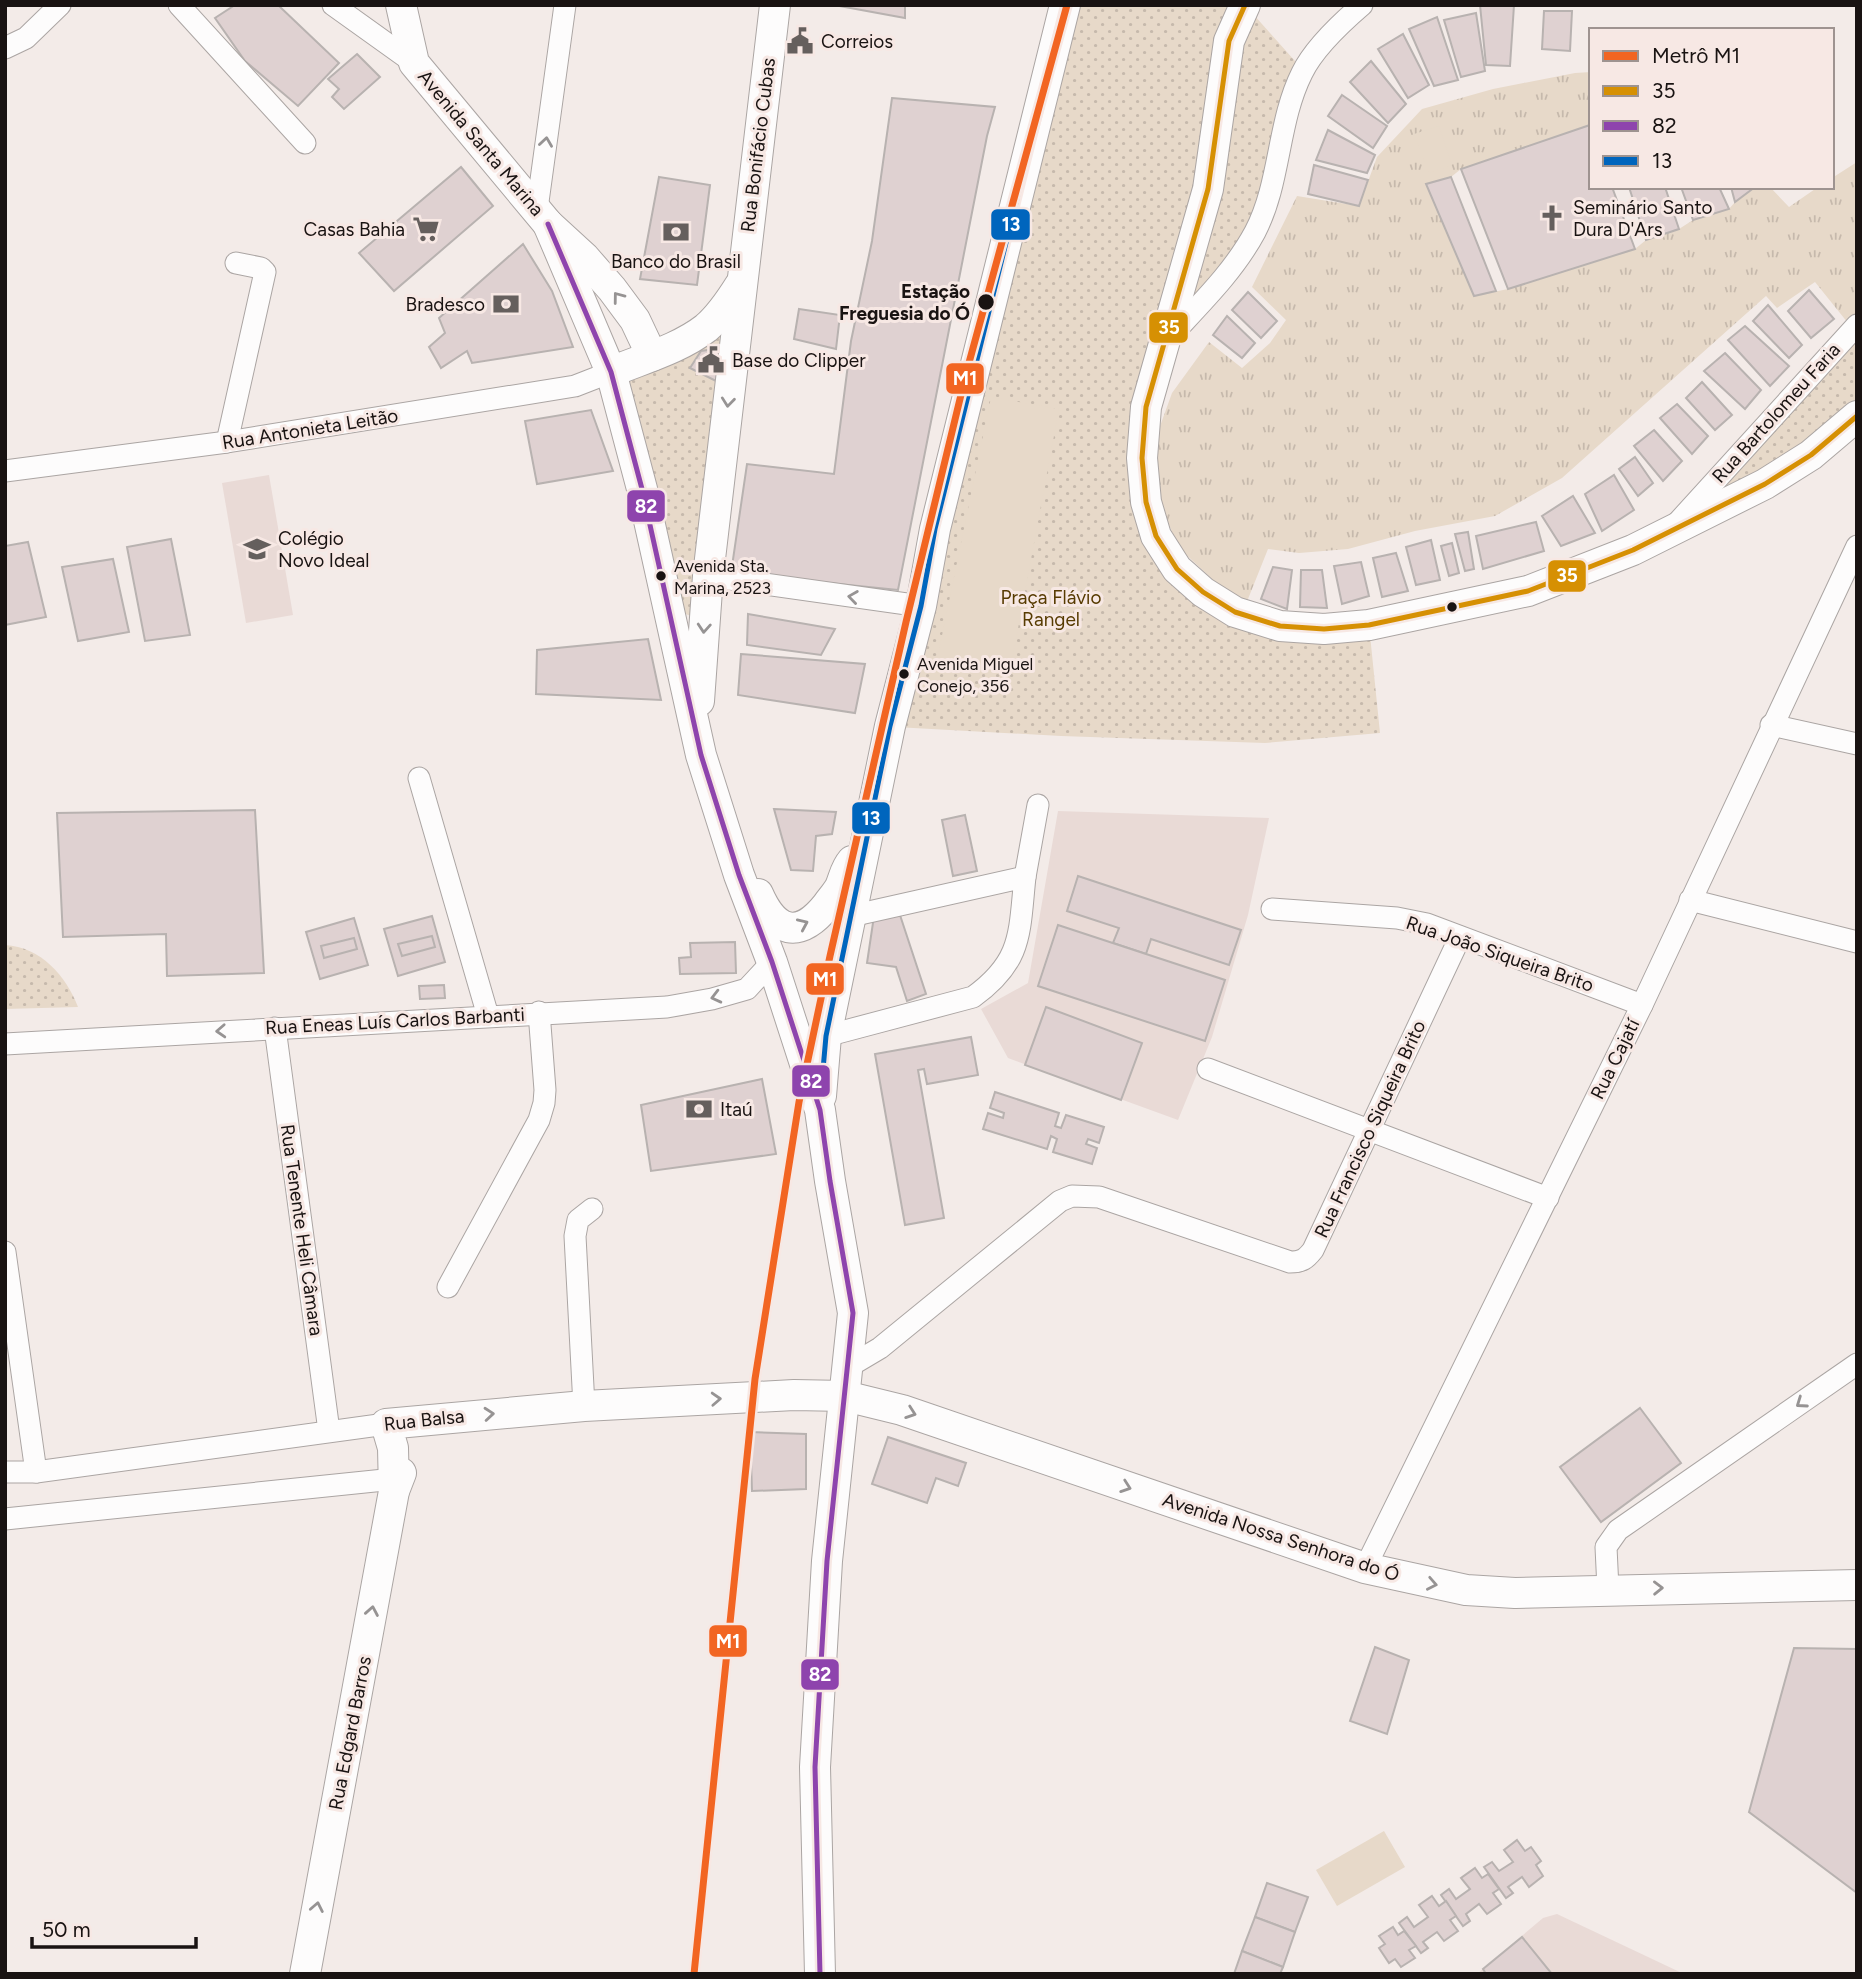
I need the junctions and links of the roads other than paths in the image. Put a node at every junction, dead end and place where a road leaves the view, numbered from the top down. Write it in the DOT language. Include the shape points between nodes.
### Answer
graph roads {
  1 [pos="60,5"];
  2 [pos="179,5"];
  3 [pos="333,5"];
  4 [pos="401,5"];
  5 [pos="565,5"];
  6 [pos="775,5"];
  7 [pos="1065,5"];
  8 [pos="1245,5"];
  9 [pos="1362,5"];
  10 [pos="5,48"];
  11 [pos="414,63"];
  12 [pos="305,143"];
  13 [pos="542,217"];
  14 [pos="236,263"];
  15 [pos="740,285"];
  16 [pos="1857,324"];
  17 [pos="1164,344"];
  18 [pos="652,356"];
  19 [pos="611,372"];
  20 [pos="1857,416"];
  21 [pos="227,442"];
  22 [pos="5,471"];
  23 [pos="1667,533"];
  24 [pos="1854,558"];
  25 [pos="708,576"];
  26 [pos="921,606"];
  27 [pos="1772,724"];
  28 [pos="697,740"];
  29 [pos="1857,744"];
  30 [pos="419,778"];
  31 [pos="1038,805"];
  32 [pos="864,850"];
  33 [pos="738,875"];
  34 [pos="1025,877"];
  35 [pos="1690,901"];
  36 [pos="1272,909"];
  37 [pos="851,916"];
  38 [pos="1460,937"];
  39 [pos="1857,942"];
  40 [pos="772,962"];
  41 [pos="1642,1005"];
  42 [pos="539,1012"];
  43 [pos="488,1016"];
  44 [pos="275,1028"];
  45 [pos="826,1036"];
  46 [pos="5,1044"];
  47 [pos="1208,1069"];
  48 [pos="820,1110"];
  49 [pos="1368,1130"];
  50 [pos="1548,1198"];
  51 [pos="592,1209"];
  52 [pos="5,1252"];
  53 [pos="448,1287"];
  54 [pos="1857,1364"];
  55 [pos="848,1367"];
  56 [pos="845,1396"];
  57 [pos="584,1406"];
  58 [pos="421,1420"];
  59 [pos="386,1424"];
  60 [pos="329,1431"];
  61 [pos="5,1472"];
  62 [pos="36,1472"];
  63 [pos="394,1485"];
  64 [pos="5,1519"];
  65 [pos="1365,1568"];
  66 [pos="1857,1585"];
  67 [pos="1608,1589"];
  68 [pos="305,1974"];
  69 [pos="820,1974"];
  1 -- 10 [label="street" via="26,38"];
  2 -- 12 [label="street"];
  3 -- 11 [label="street"];
  4 -- 11 [label="main road"];
  13 -- 5 [label="street, one-way"];
  6 -- 15 [label="main road, Rua Bonifácio Cubas"];
  7 -- 26 [label="main road"];
  8 -- 17 [label="main road" via="1229,41 1208,189"];
  9 -- 17 [label="street" via="1337,26 1303,70 1291,99 1277,170 1255,231 1225,276"];
  11 -- 13 [label="main road, Avenida Santa Marina"];
  18 -- 13 [label="main road, Avenida Santa Marina, one-way" via="635,320 612,289"];
  13 -- 19 [label="main road, Avenida Santa Marina"];
  14 -- 21 [label="street" via="265,272"];
  15 -- 18 [label="main road, Rua Bonifácio Cubas" via="706,328"];
  15 -- 25 [label="main road, Rua Bonifácio Cubas, one-way"];
  16 -- 23 [label="street, Rua Bartolomeu Faria"];
  17 -- 23 [label="main road" via="1146,407 1142,458 1146,502 1156,536 1177,569 1236,612 1280,626 1369,625 1528,591"];
  18 -- 19 [label="main road, Rua Bonifácio Cubas"];
  19 -- 21 [label="street, Rua Antonieta Leitão" via="575,386"];
  19 -- 28 [label="main road, Avenida Santa Marina" via="642,489"];
  20 -- 23 [label="main road" via="1765,484"];
  21 -- 22 [label="street, Rua Antonieta Leitão"];
  24 -- 27 [label="street, Rua Cajatí"];
  26 -- 25 [label="street, one-way"];
  25 -- 28 [label="main road, Rua Bonifácio Cubas, one-way"];
  26 -- 32 [label="main road"];
  27 -- 29 [label="street"];
  27 -- 35 [label="street, Rua Cajatí"];
  28 -- 33 [label="main road, Avenida Santa Marina"];
  30 -- 43 [label="street"];
  31 -- 34 [label="street"];
  33 -- 32 [label="main road, one-way" via="753,884 777,924 801,928 820,913 839,889 849,864"];
  32 -- 37 [label="main road"];
  33 -- 40 [label="main road, Avenida Santa Marina"];
  34 -- 37 [label="street"];
  34 -- 45 [label="street" via="1018,941 1007,966 993,982 974,997"];
  35 -- 39 [label="street"];
  35 -- 41 [label="street, Rua Cajatí"];
  36 -- 38 [label="street, Rua João Siqueira Brito" via="1397,918"];
  37 -- 45 [label="main road"];
  38 -- 41 [label="street, Rua João Siqueira Brito"];
  38 -- 49 [label="street, Rua Francisco Siqueira Brito"];
  40 -- 42 [label="street, Rua Eneas Luís Carlos Barbanti, one-way" via="747,989 712,999 667,1007"];
  40 -- 48 [label="main road, Avenida Santa Marina"];
  41 -- 50 [label="street, Rua Cajatí"];
  42 -- 43 [label="street, Rua Eneas Luís Carlos Barbanti"];
  42 -- 53 [label="street" via="545,1090 539,1120"];
  43 -- 44 [label="street, Rua Eneas Luís Carlos Barbanti"];
  44 -- 46 [label="street, Rua Eneas Luís Carlos Barbanti, one-way"];
  44 -- 60 [label="street, Rua Tenente Heli Câmara"];
  45 -- 48 [label="main road"];
  47 -- 49 [label="street"];
  48 -- 55 [label="main road, Avenida Santa Marina" via="853,1313"];
  49 -- 50 [label="street"];
  49 -- 55 [label="street, Rua Francisco Siqueira Brito" via="1313,1250 1300,1262 1099,1197 1072,1196 1060,1201 880,1348"];
  50 -- 65 [label="street, Rua Cajatí"];
  51 -- 57 [label="street" via="578,1220 575,1236"];
  52 -- 62 [label="street"];
  54 -- 67 [label="street, one-way" via="1618,1530 1606,1547"];
  55 -- 56 [label="main road, Avenida Santa Marina"];
  57 -- 56 [label="main road, Rua Balsa, one-way"];
  56 -- 65 [label="main road, Avenida Nossa Senhora do Ó, one-way" via="902,1410"];
  56 -- 69 [label="main road, Avenida Santa Marina" via="827,1561 816,1767"];
  58 -- 57 [label="main road, Rua Balsa, one-way"];
  58 -- 59 [label="main road, Rua Balsa"];
  58 -- 63 [label="main road, Rua Edgard Barros"];
  59 -- 60 [label="street, Rua Balsa"];
  59 -- 63 [label="main road, Rua Edgard Barros" via="393,1448"];
  60 -- 62 [label="street, Rua Balsa"];
  61 -- 62 [label="street, Rua Balsa"];
  63 -- 64 [label="street"];
  68 -- 63 [label="main road, Rua Edgard Barros, one-way"];
  65 -- 67 [label="main road, Avenida Nossa Senhora do Ó, one-way" via="1466,1590"];
  67 -- 66 [label="main road, Avenida Nossa Senhora do Ó, one-way"];
}
